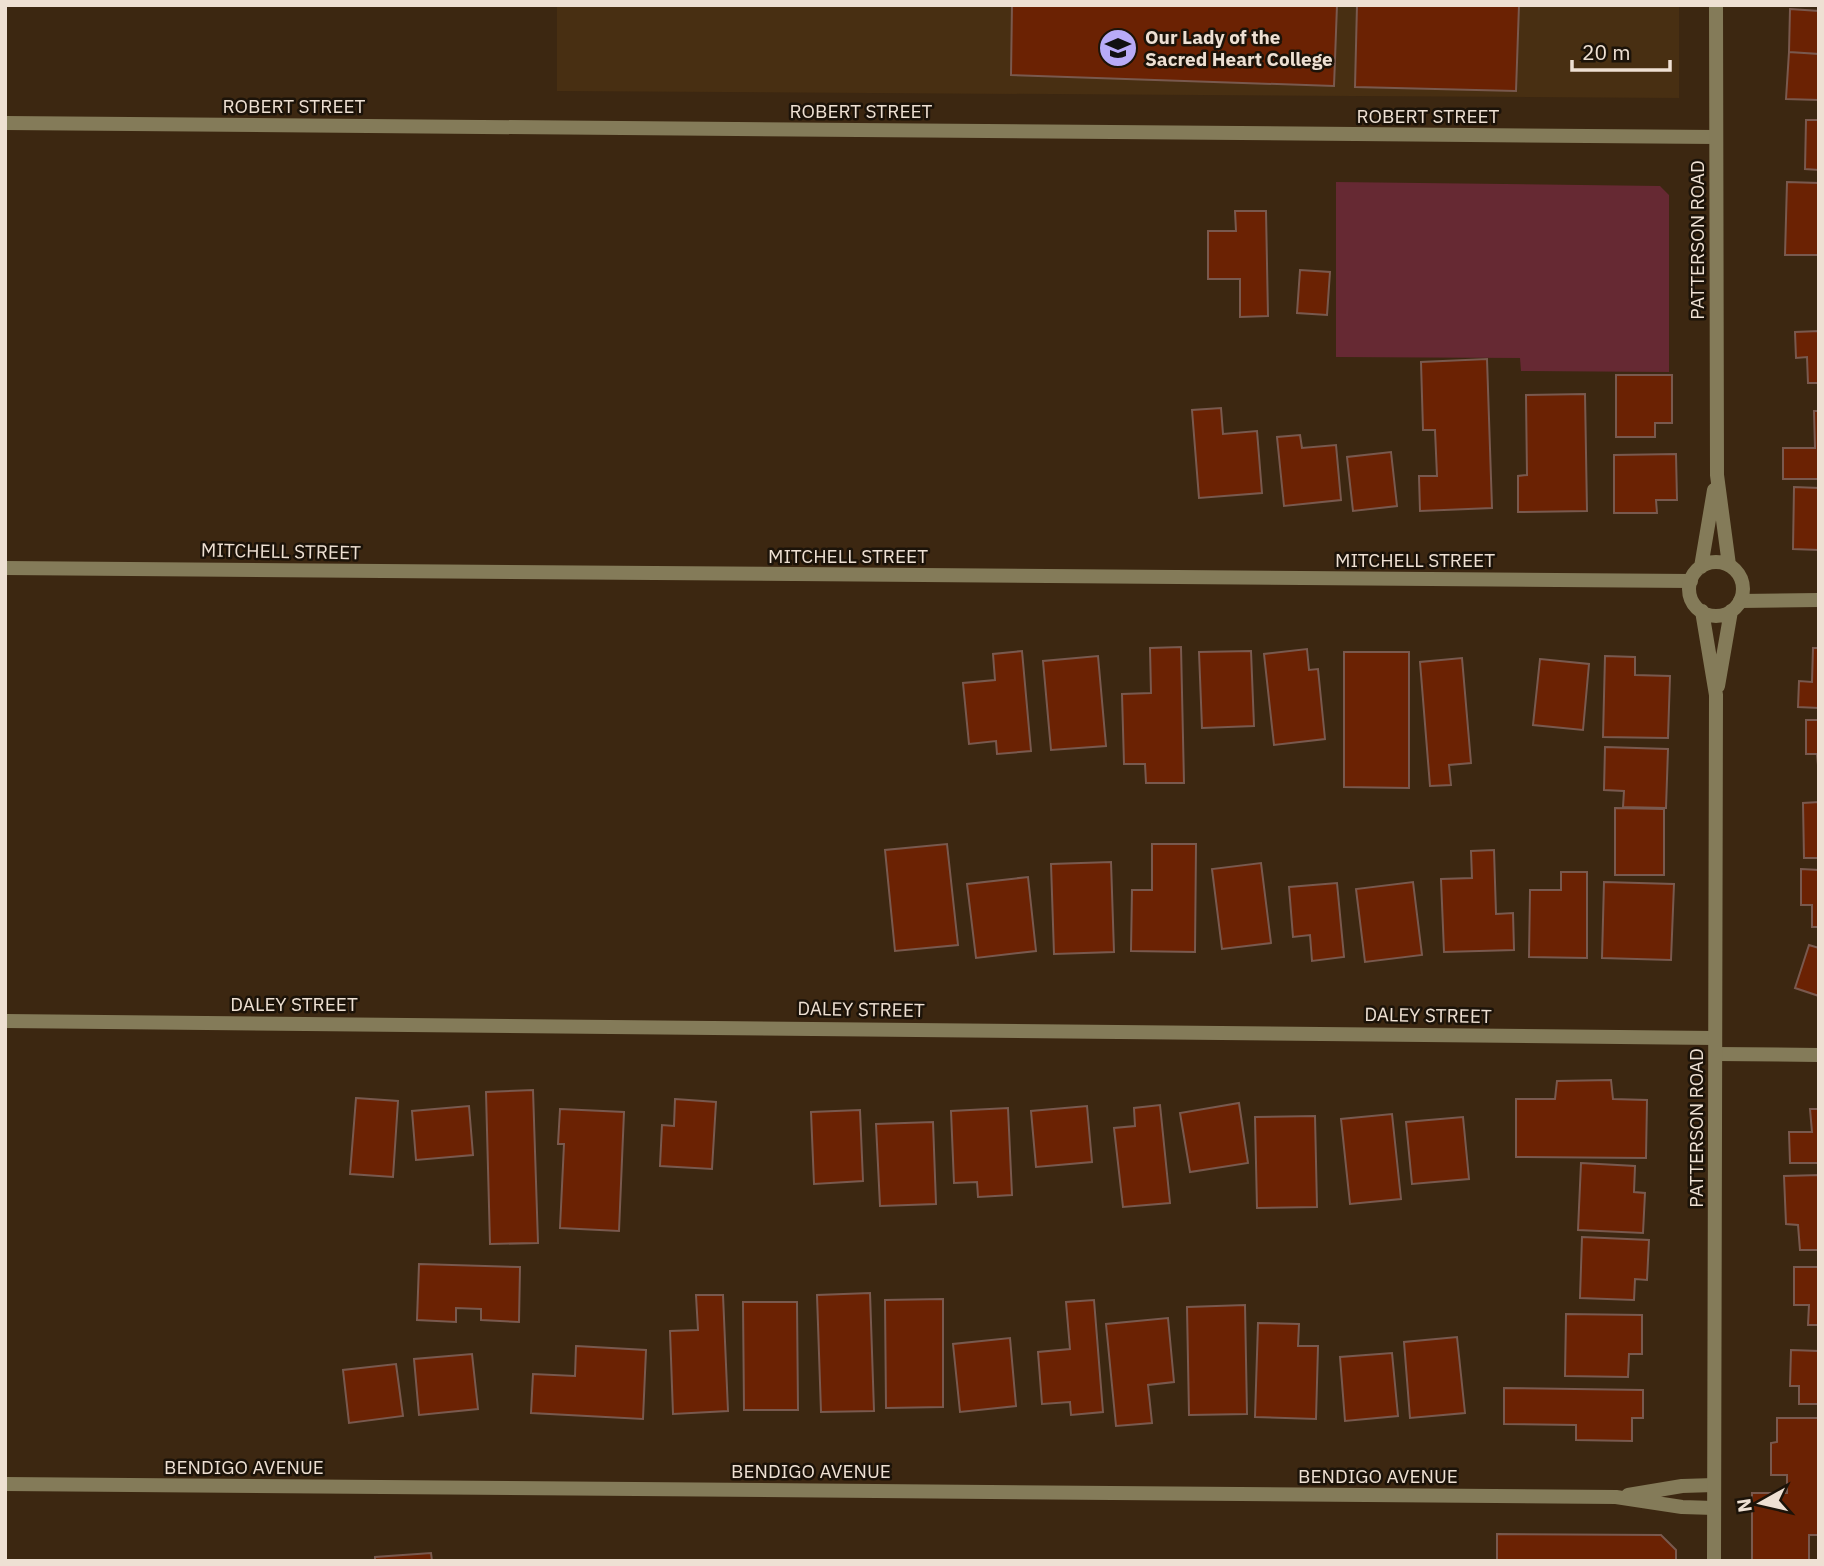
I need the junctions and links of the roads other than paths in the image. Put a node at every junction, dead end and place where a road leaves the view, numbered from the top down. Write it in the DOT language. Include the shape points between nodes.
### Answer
graph roads {
  1 [pos="1716,5"];
  2 [pos="5,123"];
  3 [pos="1716,137"];
  4 [pos="1717,475"];
  5 [pos="1729,565"];
  6 [pos="1701,567"];
  7 [pos="5,568"];
  8 [pos="1691,581"];
  9 [pos="1819,600"];
  10 [pos="1736,606"];
  11 [pos="1702,611"];
  12 [pos="1716,695"];
  13 [pos="5,1021"];
  14 [pos="1716,1038"];
  15 [pos="1716,1055"];
  16 [pos="1819,1055"];
  17 [pos="5,1484"];
  18 [pos="1714,1485"];
  19 [pos="1616,1497"];
  20 [pos="1714,1508"];
  21 [pos="1714,1561"];
  1 -- 3 [label="street, PATTERSON ROAD"];
  2 -- 3 [label="street, ROBERT STREET"];
  3 -- 4 [label="street, PATTERSON ROAD"];
  4 -- 5 [label="street, PATTERSON ROAD"];
  4 -- 6 [label="street, PATTERSON ROAD"];
  5 -- 6 [label="street" via="1715,562"];
  5 -- 10 [label="street" via="1743,584"];
  6 -- 8 [label="street"];
  7 -- 8 [label="street, MITCHELL STREET"];
  8 -- 11 [label="street" via="1692,598"];
  9 -- 10 [label="street"];
  10 -- 11 [label="street" via="1717,616"];
  10 -- 12 [label="street, PATTERSON ROAD"];
  11 -- 12 [label="street, PATTERSON ROAD"];
  12 -- 14 [label="street, PATTERSON ROAD"];
  13 -- 14 [label="street, DALEY STREET"];
  14 -- 15 [label="street, PATTERSON ROAD"];
  15 -- 16 [label="street"];
  15 -- 18 [label="street, PATTERSON ROAD"];
  17 -- 19 [label="street, BENDIGO AVENUE"];
  18 -- 19 [label="street, BENDIGO AVENUE"];
  18 -- 20 [label="street, PATTERSON ROAD"];
  19 -- 20 [label="street, BENDIGO AVENUE"];
  20 -- 21 [label="street, PATTERSON ROAD"];
}
